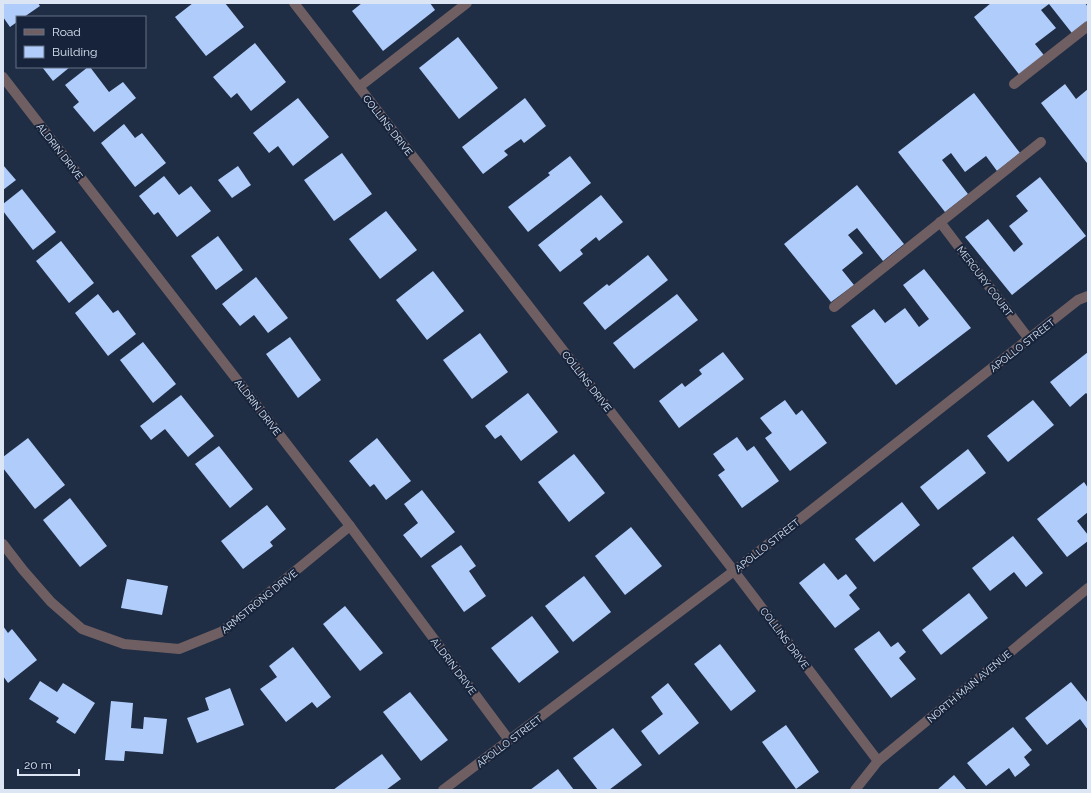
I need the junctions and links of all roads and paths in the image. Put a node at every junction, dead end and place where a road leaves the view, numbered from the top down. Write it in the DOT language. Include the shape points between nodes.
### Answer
graph roads {
  1 [pos="294,3"];
  2 [pos="467,3"];
  3 [pos="1088,26"];
  4 [pos="3,77"];
  5 [pos="1014,84"];
  6 [pos="359,87"];
  7 [pos="1041,142"];
  8 [pos="940,222"];
  9 [pos="1088,296"];
  10 [pos="834,307"];
  11 [pos="1029,339"];
  12 [pos="350,526"];
  13 [pos="3,544"];
  14 [pos="734,571"];
  15 [pos="1088,588"];
  16 [pos="509,740"];
  17 [pos="878,761"];
  18 [pos="443,790"];
  19 [pos="856,790"];
  1 -- 6 [label="street, COLLINS DRIVE"];
  2 -- 6 [label="street"];
  3 -- 5 [label="street"];
  4 -- 12 [label="street, ALDRIN DRIVE"];
  6 -- 14 [label="street, COLLINS DRIVE"];
  7 -- 8 [label="street"];
  8 -- 10 [label="street"];
  8 -- 11 [label="street, MERCURY COURT"];
  9 -- 11 [label="street, APOLLO STREET" via="1078,300"];
  11 -- 14 [label="street, APOLLO STREET"];
  12 -- 13 [label="street, ARMSTRONG DRIVE" via="221,632 180,649 124,644 82,629 50,602"];
  12 -- 16 [label="street, ALDRIN DRIVE"];
  14 -- 16 [label="street, APOLLO STREET"];
  14 -- 17 [label="street, COLLINS DRIVE"];
  15 -- 17 [label="street, NORTH MAIN AVENUE"];
  16 -- 18 [label="street, APOLLO STREET"];
  17 -- 19 [label="street, NORTH MAIN AVENUE"];
}
